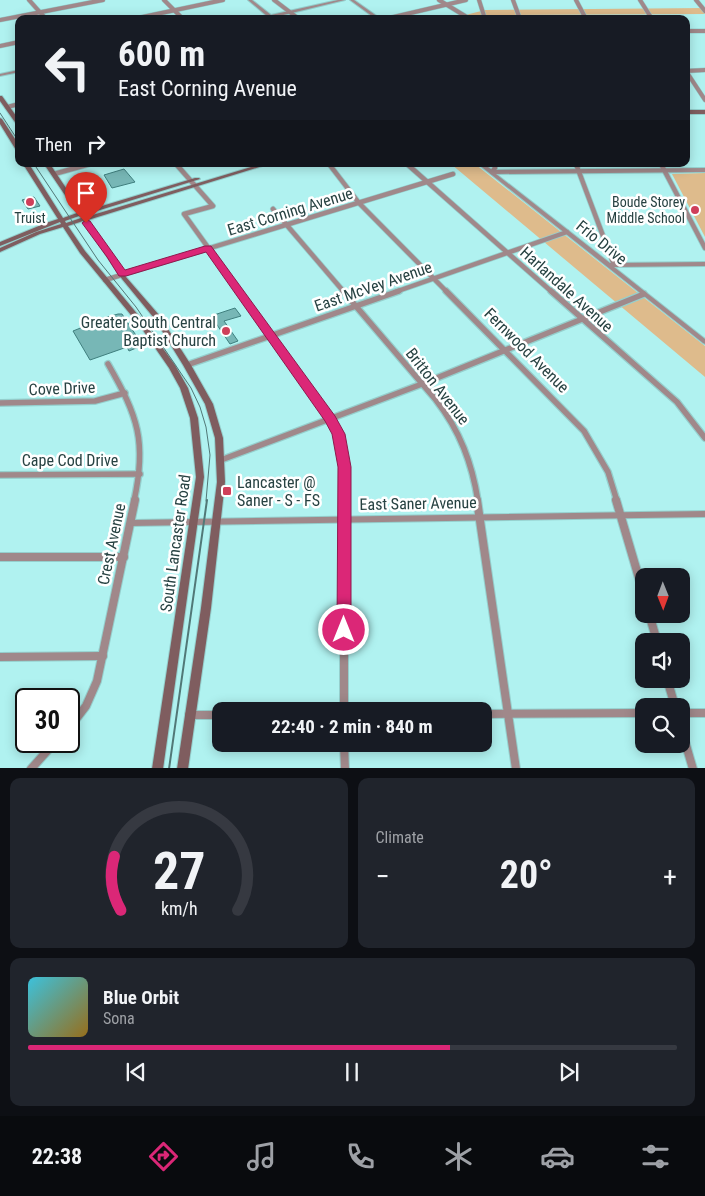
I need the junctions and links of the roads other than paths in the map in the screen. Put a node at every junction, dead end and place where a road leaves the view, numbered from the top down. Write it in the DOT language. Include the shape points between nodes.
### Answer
graph roads {
  1 [pos="29,0"];
  2 [pos="103,0"];
  3 [pos="164,0"];
  4 [pos="223,0"];
  5 [pos="250,0"];
  6 [pos="274,0"];
  7 [pos="343,0"];
  8 [pos="352,0"];
  9 [pos="439,0"];
  10 [pos="466,0"];
  11 [pos="479,0"];
  12 [pos="513,0"];
  13 [pos="576,0"];
  14 [pos="640,0"];
  15 [pos="696,0"];
  16 [pos="446,4"];
  17 [pos="174,10"];
  18 [pos="40,12"];
  19 [pos="290,12"];
  20 [pos="705,12"];
  21 [pos="25,15"];
  22 [pos="43,15"];
  23 [pos="151,15"];
  24 [pos="179,15"];
  25 [pos="268,15"];
  26 [pos="280,15"];
  27 [pos="294,15"];
  28 [pos="373,15"];
  29 [pos="401,15"];
  30 [pos="464,15"];
  31 [pos="484,15"];
  32 [pos="519,15"];
  33 [pos="584,15"];
  34 [pos="649,15"];
  35 [pos="15,17"];
  36 [pos="0,20"];
  37 [pos="690,31"];
  38 [pos="705,31"];
  39 [pos="15,43"];
  40 [pos="0,46"];
  41 [pos="705,70"];
  42 [pos="690,71"];
  43 [pos="15,72"];
  44 [pos="0,75"];
  45 [pos="690,77"];
  46 [pos="0,96"];
  47 [pos="705,100"];
  48 [pos="15,105"];
  49 [pos="7,107"];
  50 [pos="690,112"];
  51 [pos="705,112"];
  52 [pos="690,116"];
  53 [pos="705,116"];
  54 [pos="15,118"];
  55 [pos="0,120"];
  56 [pos="2,128"];
  57 [pos="15,145"];
  58 [pos="28,167"];
  59 [pos="49,167"];
  60 [pos="79,167"];
  61 [pos="179,167"];
  62 [pos="240,167"];
  63 [pos="254,167"];
  64 [pos="330,167"];
  65 [pos="410,167"];
  66 [pos="485,167"];
  67 [pos="495,167"];
  68 [pos="577,167"];
  69 [pos="663,167"];
  70 [pos="705,170"];
  71 [pos="665,171"];
  72 [pos="492,172"];
  73 [pos="579,172"];
  74 [pos="54,174"];
  75 [pos="453,174"];
  76 [pos="427,182"];
  77 [pos="192,183"];
  78 [pos="359,203"];
  79 [pos="273,209"];
  80 [pos="82,217"];
  81 [pos="63,222"];
  82 [pos="286,224"];
  83 [pos="567,232"];
  84 [pos="25,235"];
  85 [pos="0,244"];
  86 [pos="208,248"];
  87 [pos="705,248"];
  88 [pos="0,250"];
  89 [pos="509,253"];
  90 [pos="705,264"];
  91 [pos="611,265"];
  92 [pos="122,274"];
  93 [pos="436,279"];
  94 [pos="105,280"];
  95 [pos="644,294"];
  96 [pos="356,306"];
  97 [pos="582,319"];
  98 [pos="270,336"];
  99 [pos="705,342"];
  100 [pos="506,350"];
  101 [pos="108,364"];
  102 [pos="188,365"];
  103 [pos="422,384"];
  104 [pos="125,393"];
  105 [pos="0,403"];
  106 [pos="330,419"];
  107 [pos="705,438"];
  108 [pos="221,460"];
  109 [pos="140,474"];
  110 [pos="0,475"];
  111 [pos="705,514"];
  112 [pos="621,515"];
  113 [pos="480,518"];
  114 [pos="344,519"];
  115 [pos="216,521"];
  116 [pos="194,522"];
  117 [pos="131,523"];
  118 [pos="0,557"];
  119 [pos="124,557"];
  120 [pos="636,568"];
  121 [pos="0,656"];
  122 [pos="102,656"];
  123 [pos="344,702"];
  124 [pos="635,713"];
  125 [pos="690,713"];
  126 [pos="705,713"];
  127 [pos="492,714"];
  128 [pos="508,714"];
  129 [pos="189,715"];
  130 [pos="212,715"];
  131 [pos="80,716"];
  132 [pos="344,752"];
  133 [pos="45,753"];
  134 [pos="688,753"];
  135 [pos="31,768"];
  136 [pos="157,768"];
  137 [pos="182,768"];
  138 [pos="344,768"];
  139 [pos="516,768"];
  140 [pos="693,768"];
  1 -- 18 [label="street"];
  2 -- 18 [label="street"];
  3 -- 17 [label="street"];
  4 -- 17 [label="street"];
  5 -- 25 [label="street"];
  6 -- 19 [label="street"];
  7 -- 19 [label="street"];
  8 -- 28 [label="street"];
  9 -- 16 [label="street"];
  10 -- 16 [label="street"];
  11 -- 31 [label="street"];
  12 -- 32 [label="street"];
  13 -- 33 [label="street"];
  14 -- 34 [label="street"];
  15 -- 20 [label="street"];
  16 -- 29 [label="street"];
  16 -- 30 [label="street"];
  17 -- 23 [label="street"];
  17 -- 24 [label="street"];
  18 -- 21 [label="street"];
  18 -- 22 [label="street"];
  19 -- 26 [label="street"];
  19 -- 27 [label="street"];
  35 -- 36 [label="street"];
  37 -- 38 [label="street"];
  39 -- 40 [label="street"];
  41 -- 42 [label="street"];
  43 -- 44 [label="street"];
  45 -- 47 [label="street"];
  46 -- 49 [label="main road"];
  48 -- 49 [label="street"];
  49 -- 54 [label="main road"];
  50 -- 51 [label="main road"];
  52 -- 53 [label="main road"];
  55 -- 56 [label="main road"];
  56 -- 57 [label="main road"];
  58 -- 81 [label="main road, South Lancaster Road"];
  59 -- 74 [label="main road"];
  60 -- 74 [label="street"];
  61 -- 77 [label="street"];
  62 -- 77 [label="main road"];
  63 -- 77 [label="main road"];
  64 -- 78 [label="street, Fernwood Avenue"];
  65 -- 76 [label="street, Harlandale Avenue"];
  66 -- 72 [label="street, Frio Drive"];
  67 -- 72 [label="street"];
  68 -- 73 [label="street"];
  69 -- 71 [label="street"];
  70 -- 71 [label="street"];
  71 -- 73 [label="street"];
  71 -- 87 [label="street"];
  72 -- 73 [label="street"];
  72 -- 83 [label="street, Frio Drive"];
  73 -- 91 [label="street"];
  74 -- 80 [label="main road"];
  75 -- 76 [label="street, East Corning Avenue"];
  76 -- 78 [label="street, East Corning Avenue"];
  76 -- 89 [label="street, Harlandale Avenue"];
  77 -- 80 [label="main road"];
  77 -- 86 [label="street" via="213,206 184,214"];
  78 -- 82 [label="street, East Corning Avenue"];
  78 -- 93 [label="street, Fernwood Avenue"];
  79 -- 82 [label="street, Britton Avenue"];
  80 -- 81 [label="main road"];
  80 -- 92 [label="main road"];
  81 -- 84 [label="main road"];
  81 -- 94 [label="main road, South Lancaster Road"];
  82 -- 86 [label="street, East Corning Avenue"];
  82 -- 96 [label="street, Britton Avenue"];
  83 -- 89 [label="street, East McVey Avenue"];
  83 -- 91 [label="street, Frio Drive"];
  84 -- 85 [label="main road"];
  84 -- 88 [label="main road"];
  86 -- 92 [label="street, East Corning Avenue"];
  86 -- 98 [label="street"];
  89 -- 93 [label="street, East McVey Avenue"];
  89 -- 97 [label="street, Harlandale Avenue"];
  90 -- 91 [label="street"];
  91 -- 95 [label="street, Frio Drive"];
  92 -- 94 [label="street, East Corning Avenue"];
  92 -- 102 [label="main road" via="157,317"];
  93 -- 96 [label="street, East McVey Avenue"];
  93 -- 100 [label="street, Fernwood Avenue"];
  94 -- 116 [label="main road, South Lancaster Road" via="142,324 190,402 200,466"];
  95 -- 97 [label="street"];
  95 -- 99 [label="street, Frio Drive"];
  96 -- 98 [label="street, East McVey Avenue"];
  96 -- 103 [label="street, Britton Avenue"];
  97 -- 100 [label="street"];
  97 -- 107 [label="street, Harlandale Avenue" via="677,402"];
  98 -- 102 [label="street, East McVey Avenue"];
  98 -- 106 [label="street"];
  100 -- 103 [label="street"];
  100 -- 112 [label="street, Fernwood Avenue" via="584,431 608,472"];
  101 -- 104 [label="street, Crest Avenue"];
  102 -- 108 [label="main road" via="209,404 219,438"];
  103 -- 106 [label="street"];
  103 -- 113 [label="street, Britton Avenue" via="448,414 465,445 474,476"];
  104 -- 105 [label="street, Cove Drive" via="95,401"];
  104 -- 109 [label="street, Crest Avenue" via="139,432"];
  106 -- 108 [label="street"];
  106 -- 114 [label="street" via="343,450"];
  108 -- 115 [label="main road"];
  109 -- 110 [label="street, Cape Cod Drive"];
  109 -- 117 [label="street, Crest Avenue"];
  111 -- 112 [label="street, East Saner Avenue"];
  112 -- 113 [label="street, East Saner Avenue"];
  112 -- 120 [label="street, Fernwood Avenue"];
  113 -- 114 [label="street, East Saner Avenue"];
  113 -- 128 [label="street, Britton Avenue"];
  114 -- 115 [label="street, East Saner Avenue"];
  114 -- 123 [label="street"];
  115 -- 116 [label="street, East Saner Avenue"];
  115 -- 129 [label="main road"];
  116 -- 117 [label="street, East Saner Avenue"];
  116 -- 136 [label="main road, South Lancaster Road"];
  117 -- 119 [label="street, Crest Avenue"];
  118 -- 119 [label="street"];
  119 -- 122 [label="street, Crest Avenue"];
  121 -- 122 [label="street"];
  122 -- 131 [label="street, Crest Avenue" via="91,699"];
  124 -- 128 [label="street"];
  125 -- 126 [label="street"];
  127 -- 128 [label="street"];
  128 -- 139 [label="street, Britton Avenue"];
  129 -- 130 [label="street"];
  129 -- 137 [label="main road"];
  132 -- 138 [label="street"];
  133 -- 135 [label="street"];
  134 -- 140 [label="street"];
}
